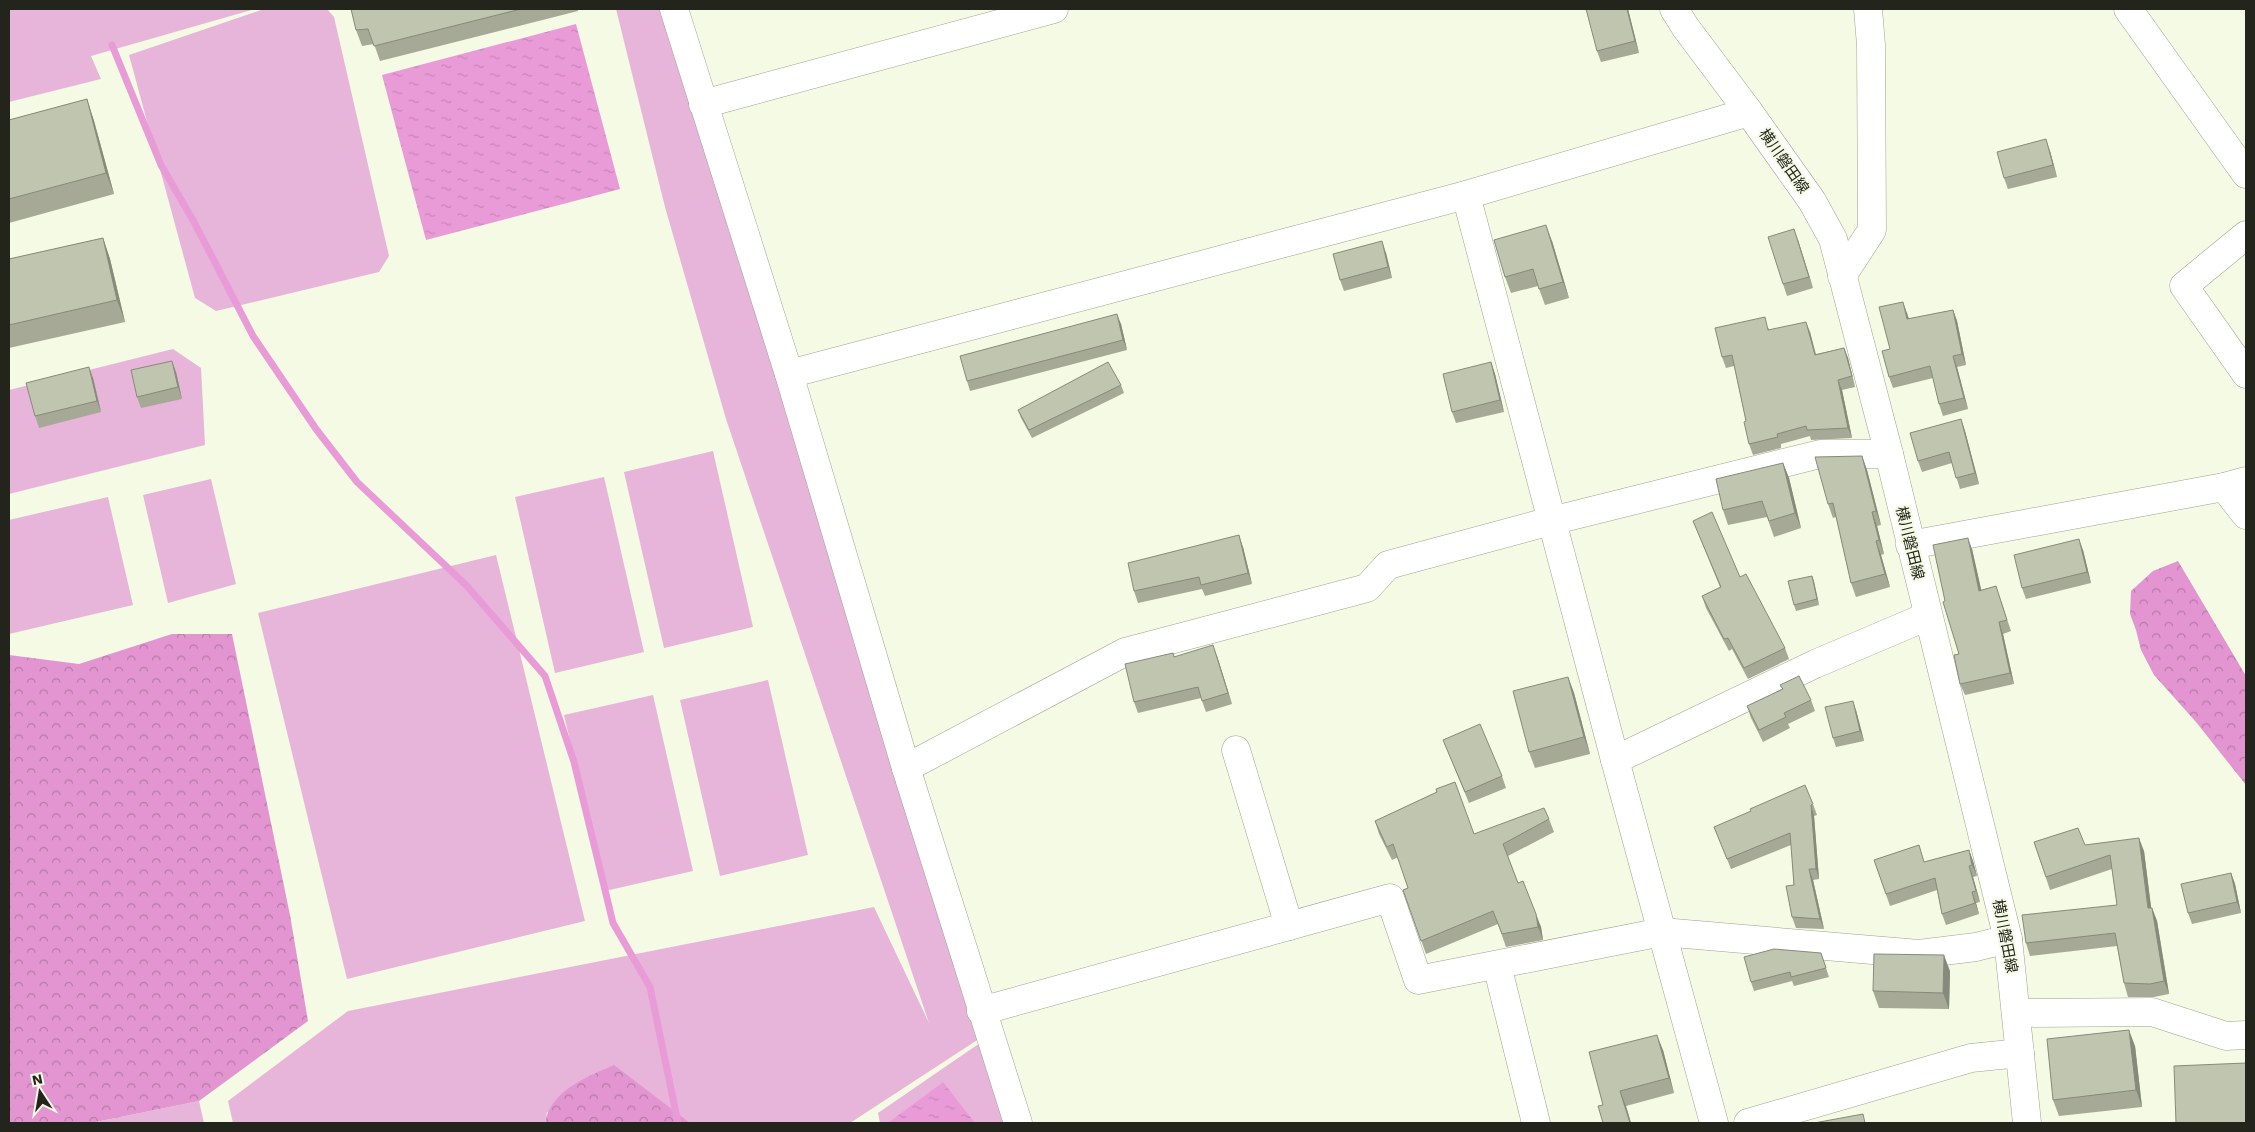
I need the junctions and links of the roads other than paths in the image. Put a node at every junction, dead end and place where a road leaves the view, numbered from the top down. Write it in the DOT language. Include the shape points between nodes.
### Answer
graph roads {
  1 [pos="674,9"];
  2 [pos="1054,9"];
  3 [pos="1674,9"];
  4 [pos="1868,9"];
  5 [pos="2128,9"];
  6 [pos="703,104"];
  7 [pos="1750,112"];
  8 [pos="2246,174"];
  9 [pos="1466,195"];
  10 [pos="2246,235"];
  11 [pos="1842,276"];
  12 [pos="789,374"];
  13 [pos="2246,374"];
  14 [pos="1889,454"];
  15 [pos="2235,484"];
  16 [pos="2246,515"];
  17 [pos="1551,521"];
  18 [pos="1910,545"];
  19 [pos="1928,616"];
  20 [pos="1236,750"];
  21 [pos="1615,760"];
  22 [pos="906,768"];
  23 [pos="1289,926"];
  24 [pos="1662,932"];
  25 [pos="2008,939"];
  26 [pos="1498,965"];
  27 [pos="981,1011"];
  28 [pos="2016,1012"];
  29 [pos="2246,1035"];
  30 [pos="2020,1053"];
  31 [pos="1018,1123"];
  32 [pos="1536,1123"];
  33 [pos="1714,1123"];
  34 [pos="1748,1123"];
  35 [pos="2027,1123"];
  1 -- 6 [label="street"];
  2 -- 6 [label="street"];
  3 -- 7 [label="street, 横川磐田線"];
  4 -- 11 [label="street" via="1872,230"];
  5 -- 8 [label="street"];
  6 -- 12 [label="street"];
  7 -- 9 [label="street"];
  7 -- 11 [label="street, 横川磐田線" via="1812,201 1833,239"];
  9 -- 12 [label="street"];
  9 -- 17 [label="street"];
  10 -- 13 [label="street" via="2184,286"];
  11 -- 14 [label="street, 横川磐田線"];
  12 -- 22 [label="street"];
  14 -- 17 [label="street" via="1820,454"];
  14 -- 18 [label="street, 横川磐田線"];
  15 -- 16 [label="street"];
  15 -- 18 [label="street"];
  17 -- 21 [label="street"];
  17 -- 22 [label="street" via="1388,564 1367,588 1125,652"];
  18 -- 19 [label="street, 横川磐田線"];
  19 -- 21 [label="street" via="1815,664"];
  19 -- 25 [label="street, 横川磐田線"];
  20 -- 23 [label="street"];
  21 -- 24 [label="street"];
  22 -- 27 [label="street"];
  23 -- 26 [label="street" via="1390,898 1418,980"];
  23 -- 27 [label="street"];
  24 -- 25 [label="street" via="1920,954 1976,947"];
  24 -- 26 [label="street"];
  24 -- 33 [label="street"];
  25 -- 28 [label="street, 横川磐田線"];
  26 -- 32 [label="street"];
  27 -- 31 [label="street"];
  28 -- 29 [label="street" via="2152,1012 2226,1036"];
  28 -- 30 [label="street, 横川磐田線"];
  30 -- 34 [label="street" via="1971,1058"];
  30 -- 35 [label="street, 横川磐田線"];
}
